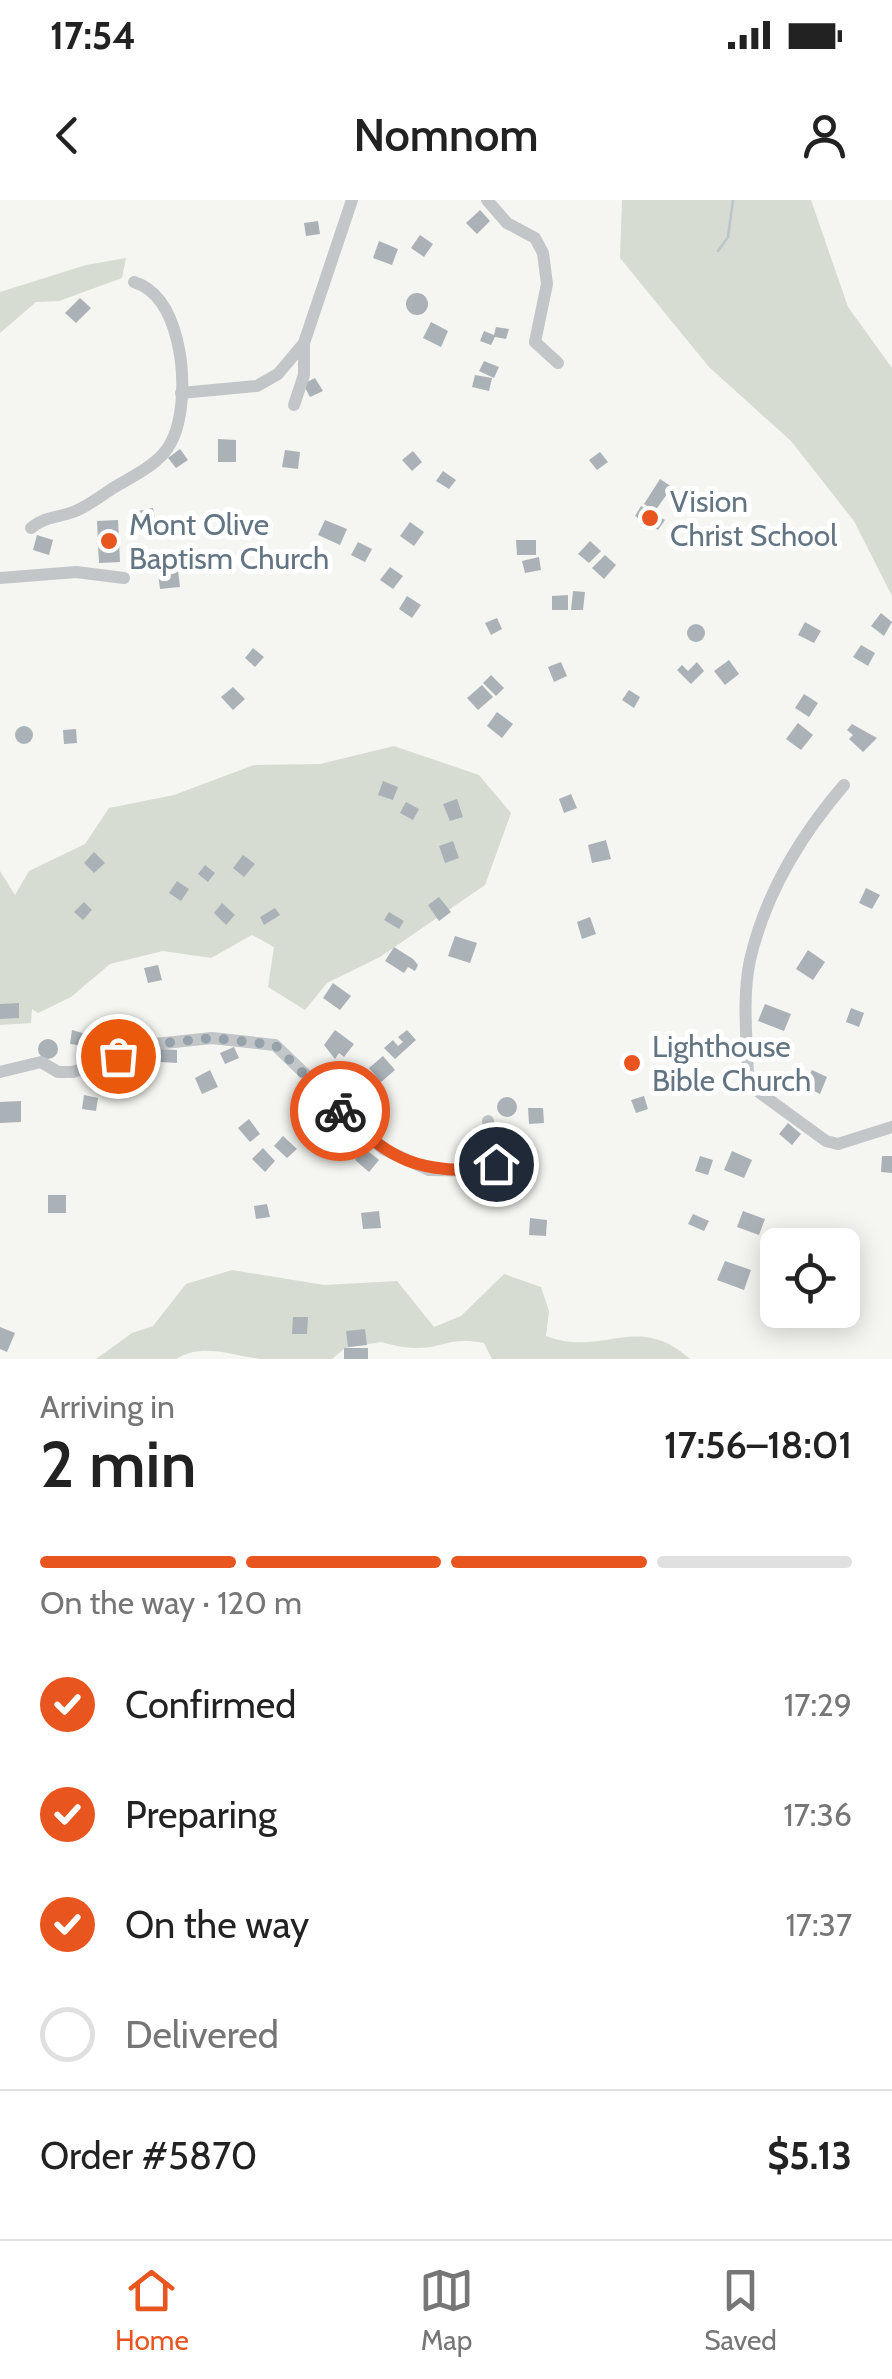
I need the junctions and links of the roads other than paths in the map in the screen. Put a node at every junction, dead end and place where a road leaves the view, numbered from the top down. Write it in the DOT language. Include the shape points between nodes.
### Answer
graph roads {
  1 [pos="352,200"];
  2 [pos="487,200"];
  3 [pos="134,282"];
  4 [pos="304,343"];
  5 [pos="558,363"];
  6 [pos="180,392"];
  7 [pos="294,405"];
  8 [pos="32,528"];
  9 [pos="0,578"];
  10 [pos="124,578"];
  11 [pos="844,785"];
  12 [pos="0,1072"];
  13 [pos="488,1121"];
  14 [pos="892,1127"];
  1 -- 4 [label="street"];
  2 -- 5 [label="street" via="508,224 535,238 543,254 548,284 535,342"];
  3 -- 6 [label="street" via="151,288 169,320 178,342"];
  4 -- 6 [label="street" via="278,374 256,386"];
  4 -- 7 [label="street" via="304,376"];
  6 -- 8 [label="street" via="165,452 73,512 45,516"];
  9 -- 10 [label="street" via="76,572"];
  11 -- 14 [label="street" via="779,877 768,906 750,963 748,1076 756,1090 826,1140 838,1144"];
  12 -- 13 [label="street" via="41,1062 72,1072 155,1044 212,1038 275,1045 360,1130 409,1164 492,1171"];
}
